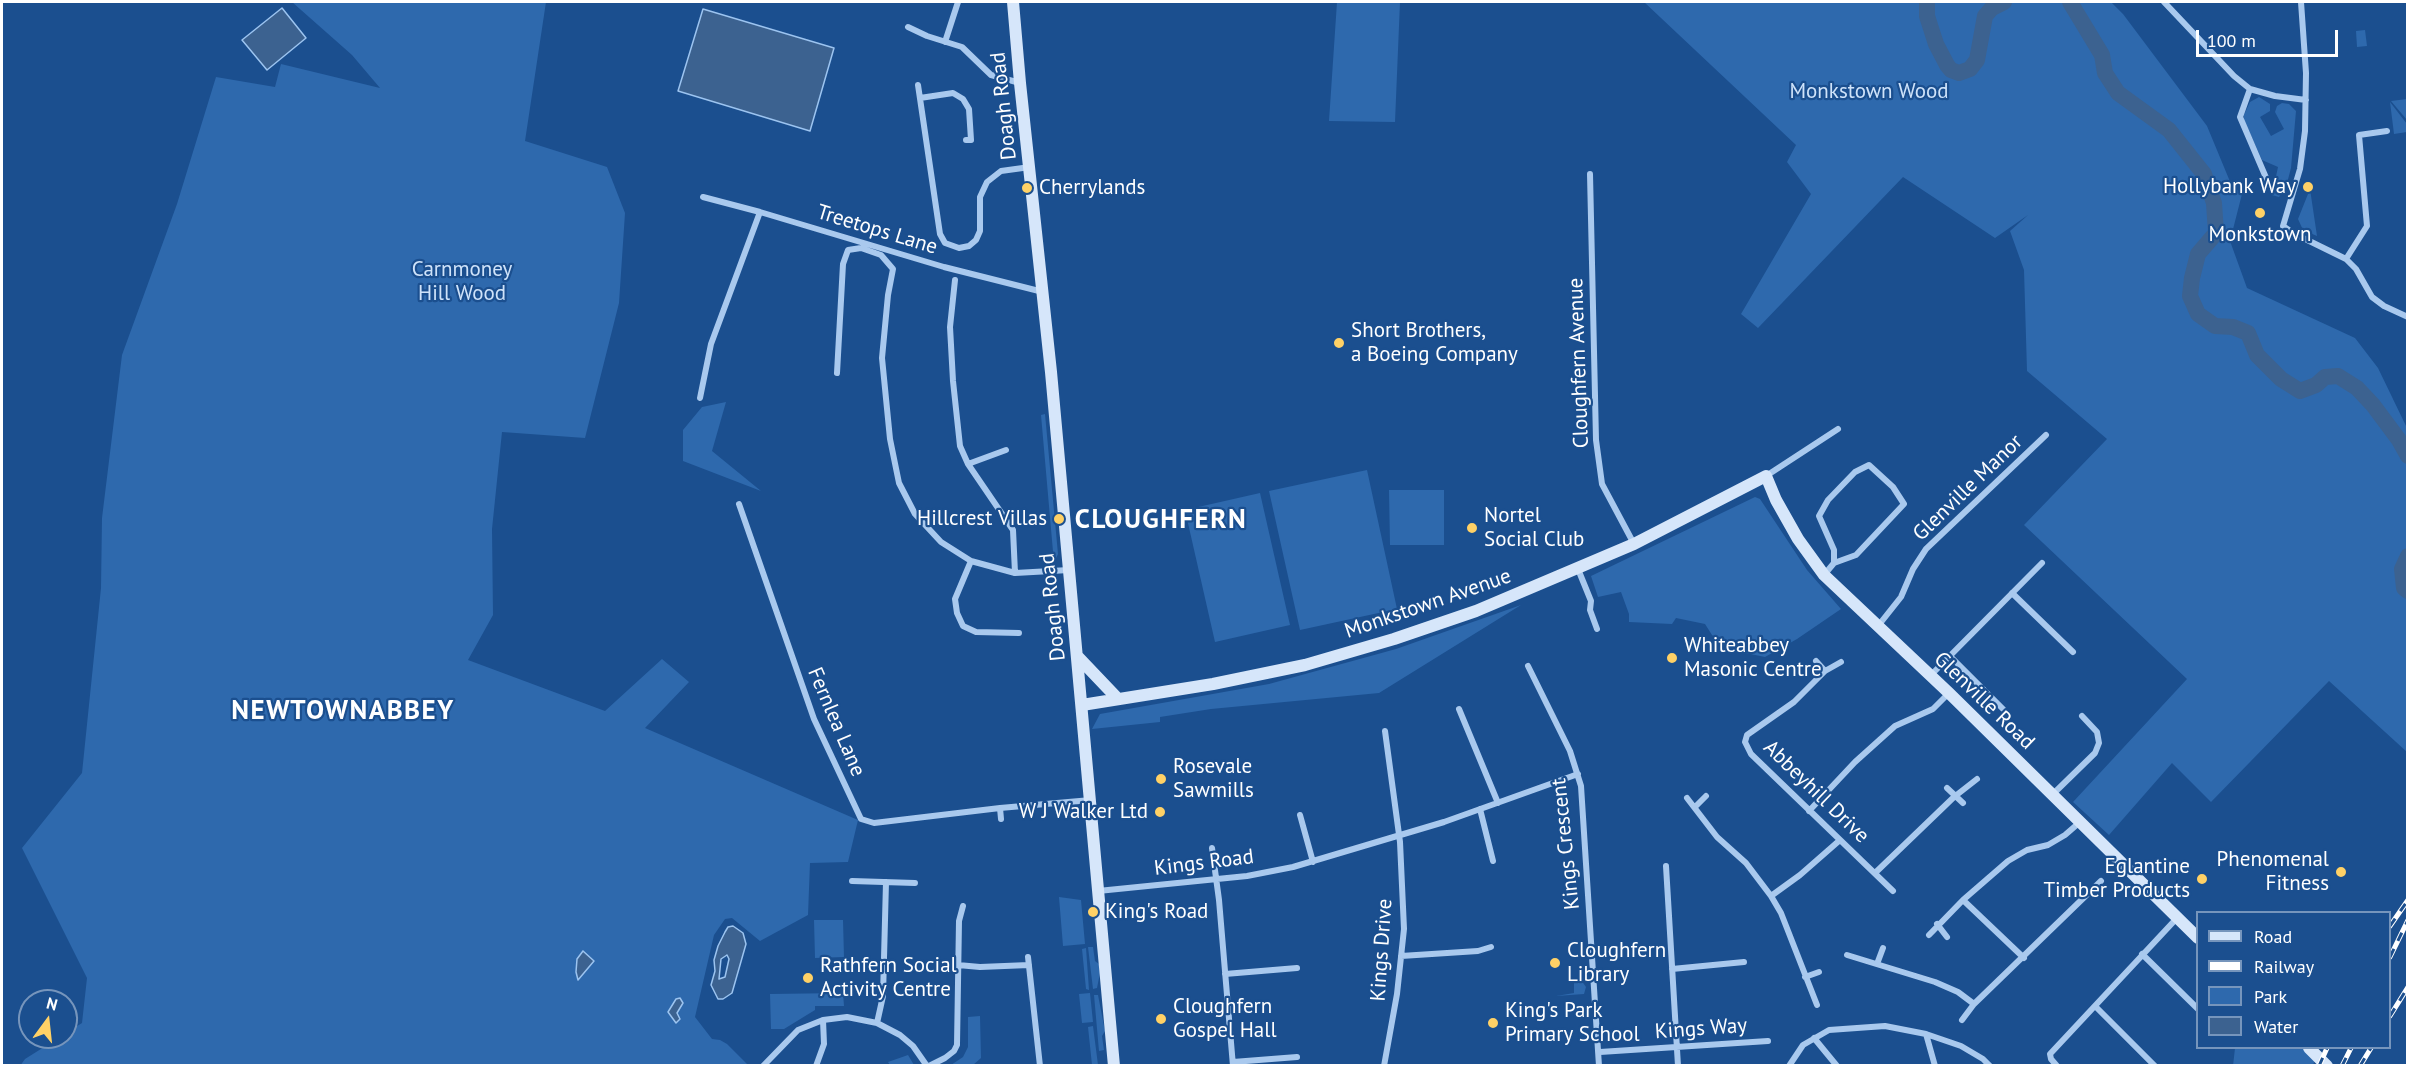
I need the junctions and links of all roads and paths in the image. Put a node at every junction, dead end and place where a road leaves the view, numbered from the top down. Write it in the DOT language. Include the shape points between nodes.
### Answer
graph roads {
  1 [pos="958,2"];
  2 [pos="1013,2"];
  3 [pos="2164,2"];
  4 [pos="2301,2"];
  5 [pos="908,27"];
  6 [pos="945,42"];
  7 [pos="1020,83"];
  8 [pos="918,86"];
  9 [pos="2250,88"];
  10 [pos="920,98"];
  11 [pos="2306,100"];
  12 [pos="2386,131"];
  13 [pos="966,140"];
  14 [pos="1030,167"];
  15 [pos="1590,174"];
  16 [pos="2267,180"];
  17 [pos="703,197"];
  18 [pos="760,212"];
  19 [pos="2346,259"];
  20 [pos="955,280"];
  21 [pos="1043,292"];
  22 [pos="2408,317"];
  23 [pos="837,373"];
  24 [pos="700,398"];
  25 [pos="1838,429"];
  26 [pos="2046,435"];
  27 [pos="1006,450"];
  28 [pos="968,464"];
  29 [pos="1766,476"];
  30 [pos="739,504"];
  31 [pos="1634,544"];
  32 [pos="971,561"];
  33 [pos="1834,563"];
  34 [pos="2042,563"];
  35 [pos="1578,569"];
  36 [pos="1069,570"];
  37 [pos="1015,573"];
  38 [pos="1824,575"];
  39 [pos="2012,593"];
  40 [pos="1877,627"];
  41 [pos="1597,629"];
  42 [pos="1019,633"];
  43 [pos="2073,652"];
  44 [pos="1078,656"];
  45 [pos="1950,656"];
  46 [pos="1816,661"];
  47 [pos="1840,662"];
  48 [pos="1528,666"];
  49 [pos="1825,671"];
  50 [pos="1930,676"];
  51 [pos="1949,693"];
  52 [pos="1118,699"];
  53 [pos="1082,705"];
  54 [pos="1459,709"];
  55 [pos="2003,709"];
  56 [pos="2082,716"];
  57 [pos="1385,731"];
  58 [pos="1578,774"];
  59 [pos="1977,779"];
  60 [pos="1947,788"];
  61 [pos="2052,795"];
  62 [pos="1706,796"];
  63 [pos="1954,797"];
  64 [pos="1687,798"];
  65 [pos="1091,800"];
  66 [pos="1498,803"];
  67 [pos="1963,803"];
  68 [pos="1695,807"];
  69 [pos="1000,808"];
  70 [pos="1480,809"];
  71 [pos="1809,811"];
  72 [pos="1300,815"];
  73 [pos="1001,819"];
  74 [pos="2080,822"];
  75 [pos="1399,836"];
  76 [pos="1840,840"];
  77 [pos="1212,848"];
  78 [pos="1493,861"];
  79 [pos="1313,862"];
  80 [pos="1666,866"];
  81 [pos="1875,873"];
  82 [pos="1216,879"];
  83 [pos="852,881"];
  84 [pos="2101,881"];
  85 [pos="886,882"];
  86 [pos="915,883"];
  87 [pos="1098,891"];
  88 [pos="1893,891"];
  89 [pos="1771,896"];
  90 [pos="1963,900"];
  91 [pos="963,906"];
  92 [pos="2177,918"];
  93 [pos="1937,924"];
  94 [pos="1929,935"];
  95 [pos="2196,936"];
  96 [pos="1947,937"];
  97 [pos="1491,946"];
  98 [pos="1883,948"];
  99 [pos="2142,954"];
  100 [pos="1847,955"];
  101 [pos="1401,956"];
  102 [pos="1028,957"];
  103 [pos="2024,958"];
  104 [pos="1744,962"];
  105 [pos="1877,964"];
  106 [pos="958,965"];
  107 [pos="1029,965"];
  108 [pos="1297,968"];
  109 [pos="1672,969"];
  110 [pos="1819,972"];
  111 [pos="1225,974"];
  112 [pos="1805,977"];
  113 [pos="1974,1004"];
  114 [pos="1817,1005"];
  115 [pos="2095,1006"];
  116 [pos="2196,1007"];
  117 [pos="823,1020"];
  118 [pos="1962,1020"];
  119 [pos="877,1023"];
  120 [pos="1926,1034"];
  121 [pos="1814,1038"];
  122 [pos="1768,1041"];
  123 [pos="1677,1047"];
  124 [pos="2311,1049"];
  125 [pos="1600,1052"];
  126 [pos="1298,1057"];
  127 [pos="1233,1064"];
  128 [pos="763,1065"];
  129 [pos="816,1065"];
  130 [pos="928,1065"];
  131 [pos="1040,1065"];
  132 [pos="1114,1065"];
  133 [pos="1383,1065"];
  134 [pos="1599,1065"];
  135 [pos="1678,1065"];
  136 [pos="1789,1065"];
  137 [pos="1838,1065"];
  138 [pos="1935,1065"];
  139 [pos="1990,1065"];
  140 [pos="2057,1065"];
  141 [pos="2156,1065"];
  142 [pos="2327,1065"];
  1 -- 6 [label="street"];
  2 -- 7 [label="street, Doagh Road"];
  3 -- 9 [label="street"];
  4 -- 11 [label="street"];
  5 -- 6 [label="street"];
  6 -- 7 [label="street" via="962,48 991,75"];
  7 -- 14 [label="street, Doagh Road"];
  8 -- 10 [label="street"];
  9 -- 11 [label="street"];
  9 -- 16 [label="street" via="2240,117"];
  10 -- 13 [label="street" via="953,93 963,99 969,109 971,140"];
  10 -- 14 [label="street" via="940,234 945,243 959,248 976,240 980,231 980,197 987,182 1001,171"];
  11 -- 19 [label="street" via="2300,169 2283,226"];
  12 -- 19 [label="street" via="2359,135 2367,226"];
  14 -- 21 [label="street, Doagh Road"];
  15 -- 31 [label="street, Cloughfern Avenue" via="1596,440 1602,484"];
  17 -- 18 [label="street, Treetops Lane"];
  18 -- 21 [label="street, Treetops Lane"];
  18 -- 24 [label="street" via="711,344"];
  19 -- 22 [label="street" via="2372,297"];
  20 -- 28 [label="street" via="950,327 953,381 960,446"];
  21 -- 36 [label="street, Doagh Road"];
  23 -- 32 [label="street" via="843,264 848,250 861,248 881,255 893,269 882,358 890,440 899,483 915,514 941,542"];
  25 -- 29 [label="street"];
  26 -- 40 [label="street, Glenville Manor" via="1926,549 1901,597"];
  27 -- 28 [label="street"];
  28 -- 37 [label="street" via="1013,530"];
  29 -- 31 [label="street, Monkstown Avenue"];
  29 -- 38 [label="street, Glenville Road" via="1798,539"];
  30 -- 69 [label="street, Fernlea Lane" via="814,719 861,819 874,823"];
  31 -- 35 [label="street, Monkstown Avenue"];
  32 -- 37 [label="street"];
  32 -- 42 [label="street" via="955,599 963,626 976,633"];
  33 -- 33 [label="street" via="1856,555 1904,504 1893,487 1869,465 1855,472 1828,500 1819,516 1834,550"];
  33 -- 38 [label="street"];
  34 -- 39 [label="street"];
  35 -- 41 [label="street"];
  35 -- 52 [label="street, Monkstown Avenue" via="1394,639 1305,664"];
  36 -- 37 [label="street"];
  36 -- 44 [label="street, Doagh Road"];
  38 -- 40 [label="street, Glenville Road"];
  39 -- 43 [label="street"];
  39 -- 45 [label="street"];
  40 -- 50 [label="street, Glenville Road"];
  44 -- 52 [label="street"];
  44 -- 53 [label="street, Doagh Road"];
  45 -- 50 [label="street"];
  45 -- 55 [label="street"];
  46 -- 49 [label="street"];
  47 -- 49 [label="street, Abbeyhill Drive"];
  48 -- 58 [label="street, Kings Crescent"];
  49 -- 71 [label="street, Abbeyhill Drive" via="1794,702 1747,735 1745,742 1751,754"];
  50 -- 51 [label="street, Glenville Road"];
  51 -- 61 [label="street, Glenville Road"];
  51 -- 71 [label="street" via="1933,709 1895,726"];
  52 -- 53 [label="street, Monkstown Avenue"];
  53 -- 65 [label="street, Doagh Road"];
  54 -- 66 [label="street"];
  56 -- 61 [label="street" via="2097,732 2099,743 2095,753"];
  57 -- 75 [label="street"];
  58 -- 66 [label="street, Kings Road"];
  58 -- 125 [label="street, Kings Crescent" via="1583,797"];
  59 -- 63 [label="street"];
  60 -- 63 [label="street"];
  61 -- 74 [label="street, Glenville Road"];
  62 -- 68 [label="street"];
  63 -- 67 [label="street"];
  63 -- 81 [label="street"];
  64 -- 68 [label="street"];
  65 -- 69 [label="street, Fernlea Lane"];
  65 -- 87 [label="street, Doagh Road"];
  66 -- 70 [label="street, Kings Road"];
  68 -- 89 [label="street"];
  69 -- 73 [label="street"];
  70 -- 75 [label="street, Kings Road"];
  70 -- 78 [label="street"];
  71 -- 76 [label="street, Abbeyhill Drive"];
  72 -- 79 [label="street"];
  74 -- 90 [label="street" via="2048,845 2027,850 2008,861"];
  74 -- 92 [label="street, Glenville Road"];
  75 -- 79 [label="street, Kings Road"];
  75 -- 101 [label="street, Kings Drive" via="1404,929"];
  76 -- 81 [label="street, Abbeyhill Drive"];
  76 -- 89 [label="street"];
  77 -- 82 [label="street"];
  79 -- 82 [label="street, Kings Road"];
  80 -- 109 [label="street"];
  81 -- 88 [label="street, Abbeyhill Drive"];
  82 -- 87 [label="street, Kings Road"];
  82 -- 111 [label="street"];
  83 -- 85 [label="street"];
  84 -- 103 [label="street"];
  85 -- 86 [label="street"];
  85 -- 119 [label="street" via="883,996"];
  87 -- 132 [label="street, Doagh Road"];
  89 -- 112 [label="street"];
  90 -- 93 [label="street"];
  90 -- 103 [label="street"];
  91 -- 106 [label="street"];
  92 -- 95 [label="street, Glenville Road"];
  92 -- 99 [label="street"];
  93 -- 94 [label="street"];
  93 -- 96 [label="street"];
  97 -- 101 [label="street" via="1478,951"];
  98 -- 105 [label="street"];
  99 -- 115 [label="street"];
  99 -- 116 [label="street"];
  100 -- 105 [label="street"];
  101 -- 133 [label="street, Kings Drive"];
  102 -- 107 [label="street"];
  103 -- 113 [label="street"];
  104 -- 109 [label="street"];
  105 -- 113 [label="street" via="1950,988"];
  106 -- 107 [label="street"];
  106 -- 130 [label="street" via="957,1045 945,1058"];
  107 -- 131 [label="street"];
  108 -- 111 [label="street"];
  109 -- 123 [label="street"];
  110 -- 112 [label="street"];
  111 -- 127 [label="street"];
  112 -- 114 [label="street"];
  113 -- 118 [label="street"];
  115 -- 140 [label="street" via="2050,1054"];
  115 -- 141 [label="street"];
  117 -- 119 [label="street" via="856,1017"];
  117 -- 128 [label="street" via="798,1030"];
  117 -- 129 [label="street" via="824,1044"];
  119 -- 130 [label="street" via="900,1035"];
  120 -- 121 [label="street" via="1893,1026 1863,1026 1829,1030"];
  120 -- 138 [label="street"];
  120 -- 139 [label="street" via="1961,1046"];
  121 -- 136 [label="street" via="1803,1045"];
  121 -- 137 [label="street"];
  122 -- 123 [label="street, Kings Way"];
  123 -- 125 [label="street, Kings Way"];
  123 -- 135 [label="street"];
  124 -- 142 [label="street"];
  125 -- 134 [label="street, Kings Crescent"];
  126 -- 127 [label="street"];
}
